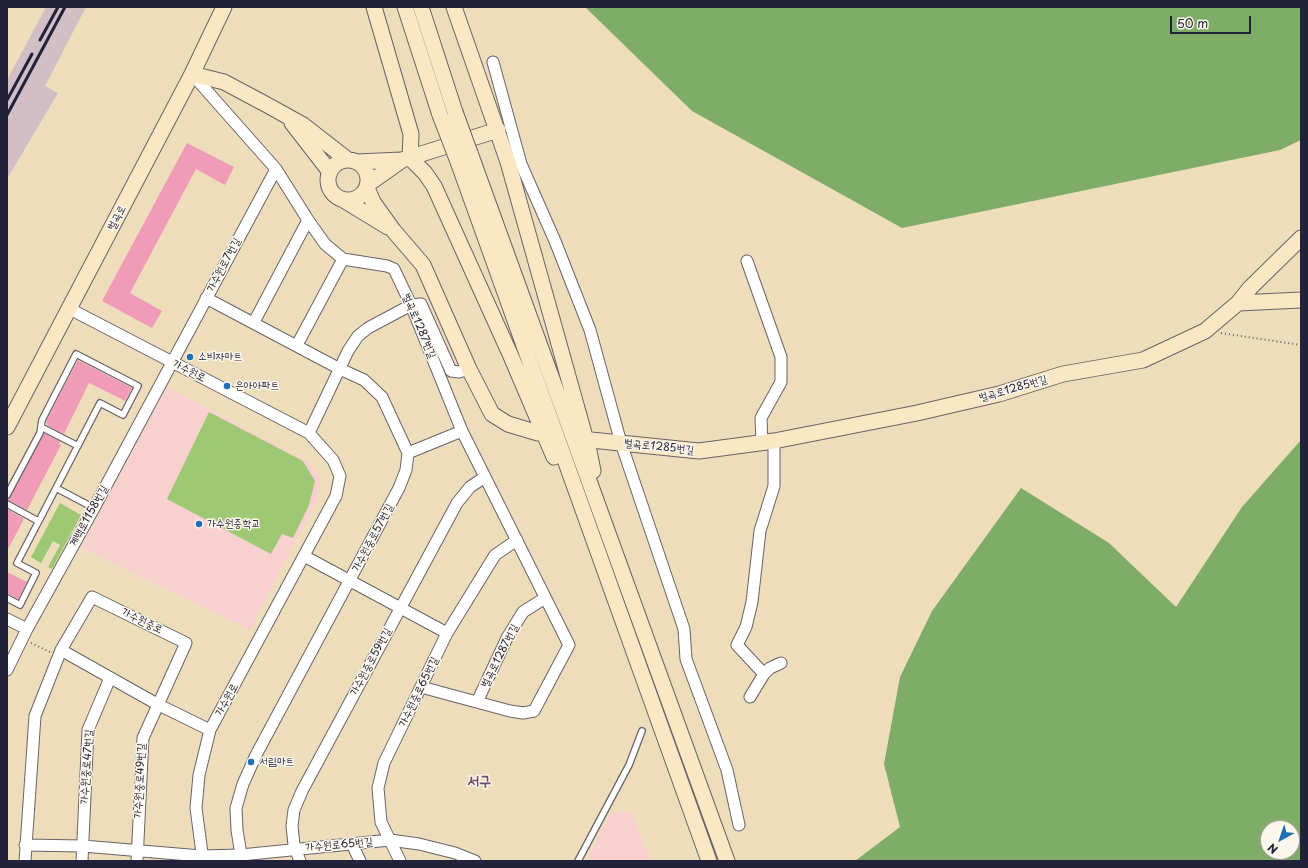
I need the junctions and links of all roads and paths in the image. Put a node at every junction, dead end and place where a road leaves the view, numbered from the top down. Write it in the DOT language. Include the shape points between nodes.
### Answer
graph roads {
  1 [pos="224,7"];
  2 [pos="374,7"];
  3 [pos="405,7"];
  4 [pos="421,7"];
  5 [pos="454,7"];
  6 [pos="493,62"];
  7 [pos="192,74"];
  8 [pos="447,113"];
  9 [pos="288,118"];
  10 [pos="498,130"];
  11 [pos="463,156"];
  12 [pos="406,159"];
  13 [pos="353,161"];
  14 [pos="276,169"];
  15 [pos="330,172"];
  16 [pos="367,186"];
  17 [pos="342,199"];
  18 [pos="308,220"];
  19 [pos="393,230"];
  20 [pos="1301,238"];
  21 [pos="343,259"];
  22 [pos="747,261"];
  23 [pos="206,298"];
  24 [pos="1301,300"];
  25 [pos="1238,303"];
  26 [pos="411,305"];
  27 [pos="70,308"];
  28 [pos="254,322"];
  29 [pos="1205,331"];
  30 [pos="297,345"];
  31 [pos="1301,345"];
  32 [pos="172,362"];
  33 [pos="340,369"];
  34 [pos="469,369"];
  35 [pos="7,426"];
  36 [pos="41,427"];
  37 [pos="462,431"];
  38 [pos="309,433"];
  39 [pos="538,433"];
  40 [pos="591,440"];
  41 [pos="768,442"];
  42 [pos="621,443"];
  43 [pos="78,446"];
  44 [pos="408,453"];
  45 [pos="485,477"];
  46 [pos="56,488"];
  47 [pos="7,496"];
  48 [pos="7,504"];
  49 [pos="94,508"];
  50 [pos="583,510"];
  51 [pos="602,517"];
  52 [pos="38,521"];
  53 [pos="517,540"];
  54 [pos="304,556"];
  55 [pos="350,581"];
  56 [pos="7,598"];
  57 [pos="545,598"];
  58 [pos="400,608"];
  59 [pos="7,619"];
  60 [pos="25,633"];
  61 [pos="447,633"];
  62 [pos="60,653"];
  63 [pos="781,663"];
  64 [pos="7,670"];
  65 [pos="764,674"];
  66 [pos="110,678"];
  67 [pos="421,687"];
  68 [pos="750,697"];
  69 [pos="478,702"];
  70 [pos="157,704"];
  71 [pos="210,730"];
  72 [pos="642,731"];
  73 [pos="739,825"];
  74 [pos="390,840"];
  75 [pos="352,844"];
  76 [pos="25,845"];
  77 [pos="83,846"];
  78 [pos="295,849"];
  79 [pos="137,856"];
  80 [pos="242,858"];
  81 [pos="202,859"];
  82 [pos="24,861"];
  83 [pos="82,861"];
  84 [pos="300,861"];
  85 [pos="360,861"];
  86 [pos="400,861"];
  87 [pos="475,861"];
  88 [pos="578,861"];
  89 [pos="708,861"];
  90 [pos="727,861"];
  1 -- 7 [label="main road, 벌곡로"];
  2 -- 12 [label="main road" via="411,134"];
  3 -- 8 [label="main road"];
  4 -- 8 [label="main road"];
  5 -- 10 [label="main road"];
  6 -- 42 [label="street" via="521,164 590,330"];
  7 -- 9 [label="main road" via="224,82"];
  7 -- 14 [label="street"];
  7 -- 27 [label="main road, 벌곡로"];
  8 -- 11 [label="main road, bridge"];
  9 -- 13 [label="main road" via="303,125"];
  9 -- 15 [label="main road"];
  10 -- 12 [label="main road"];
  10 -- 51 [label="main road" via="589,451"];
  11 -- 50 [label="main road"];
  11 -- 51 [label="main road"];
  12 -- 13 [label="main road"];
  12 -- 16 [label="main road"];
  12 -- 50 [label="main road" via="425,173 434,186 554,457"];
  13 -- 15 [label="main road" via="337,163"];
  13 -- 16 [label="main road" via="361,165 367,173"];
  14 -- 18 [label="street"];
  14 -- 23 [label="street, 가수원로7번길"];
  15 -- 17 [label="main road" via="328,179 332,191"];
  16 -- 17 [label="main road" via="359,197"];
  16 -- 19 [label="main road" via="373,202"];
  17 -- 19 [label="main road"];
  18 -- 21 [label="street" via="325,244"];
  18 -- 28 [label="street"];
  19 -- 34 [label="main road" via="423,265"];
  20 -- 25 [label="main road, 벌곡로1285번길"];
  21 -- 26 [label="street, 벌곡로1287번길" via="387,266 394,270"];
  21 -- 30 [label="street"];
  22 -- 41 [label="street" via="781,357 781,382 761,418"];
  23 -- 28 [label="street"];
  23 -- 32 [label="street, 가수원로7번길"];
  24 -- 25 [label="main road"];
  25 -- 29 [label="main road, 벌곡로1285번길"];
  26 -- 33 [label="street" via="358,336"];
  26 -- 34 [label="street" via="421,304 452,371"];
  26 -- 37 [label="street, 벌곡로1287번길"];
  27 -- 32 [label="street, 가수원로"];
  27 -- 35 [label="main road, 벌곡로"];
  28 -- 30 [label="street"];
  29 -- 31 [label="path"];
  29 -- 41 [label="main road, 벌곡로1285번길" via="1143,360 1063,374 992,396 917,413"];
  30 -- 33 [label="street"];
  32 -- 38 [label="street, 가수원로"];
  32 -- 49 [label="street, 계백로1158번길"];
  33 -- 38 [label="street"];
  33 -- 44 [label="street" via="364,380 382,397"];
  34 -- 39 [label="main road" via="492,414 508,424"];
  36 -- 43 [label="lane"];
  36 -- 43 [label="lane" via="42,420 76,354 138,386 123,415 100,403"];
  36 -- 47 [label="lane"];
  37 -- 44 [label="street"];
  37 -- 45 [label="street, 벌곡로1287번길"];
  38 -- 54 [label="street, 가수원로" via="333,460 340,476 336,496"];
  40 -- 42 [label="main road, 벌곡로1285번길"];
  41 -- 42 [label="main road, 벌곡로1285번길" via="699,451"];
  41 -- 65 [label="street" via="774,486 760,531 752,602 746,627 737,645"];
  42 -- 73 [label="street" via="684,629 686,660 726,770"];
  43 -- 46 [label="lane"];
  44 -- 55 [label="street, 가수원중로57번길" via="406,470 399,488"];
  45 -- 53 [label="street, 벌곡로1287번길"];
  45 -- 58 [label="street, 가수원중로59번길" via="470,487 457,503"];
  46 -- 49 [label="lane"];
  46 -- 52 [label="lane"];
  48 -- 52 [label="lane"];
  49 -- 60 [label="street, 계백로1158번길"];
  50 -- 89 [label="main road"];
  51 -- 90 [label="main road"];
  52 -- 56 [label="lane" via="17,563 36,573 20,605"];
  53 -- 57 [label="street, 벌곡로1287번길"];
  53 -- 61 [label="street, 가수원중로65번길" via="495,555"];
  54 -- 55 [label="street"];
  54 -- 71 [label="street, 가수원로"];
  55 -- 58 [label="street"];
  55 -- 80 [label="street, 가수원중로57번길" via="256,755 243,784 236,808"];
  57 -- 69 [label="street, 벌곡로1287번길" via="523,612 507,638"];
  57 -- 69 [label="street, 벌곡로1287번길" via="569,645 534,710 523,713"];
  58 -- 61 [label="street"];
  58 -- 78 [label="street, 가수원중로59번길" via="302,791 294,810 292,826"];
  59 -- 60 [label="street"];
  60 -- 62 [label="path"];
  60 -- 64 [label="street, 계백로1158번길"];
  61 -- 67 [label="street, 가수원중로65번길"];
  62 -- 66 [label="street"];
  62 -- 70 [label="street, 가수원중로" via="92,597 186,643"];
  62 -- 76 [label="street, 가수원중로" via="35,716"];
  63 -- 65 [label="street"];
  65 -- 68 [label="street"];
  66 -- 70 [label="street"];
  66 -- 77 [label="street, 가수원중로47번길" via="88,730"];
  67 -- 69 [label="street, 벌곡로1287번길"];
  67 -- 74 [label="street, 가수원중로65번길" via="384,763 378,788 381,822"];
  70 -- 71 [label="street"];
  70 -- 79 [label="street, 가수원중로49번길" via="143,738"];
  71 -- 81 [label="street, 가수원로" via="199,776 196,808"];
  72 -- 88 [label="lane" via="629,765"];
  74 -- 75 [label="street, 가수원로65번길"];
  74 -- 86 [label="street, 가수원중로65번길"];
  74 -- 87 [label="street, 가수원로65번길" via="420,844"];
  75 -- 78 [label="street, 가수원로65번길"];
  75 -- 85 [label="street"];
  76 -- 77 [label="street"];
  76 -- 82 [label="street, 가수원중로"];
  77 -- 79 [label="street"];
  77 -- 83 [label="street, 가수원중로47번길"];
  78 -- 80 [label="street, 가수원로65번길"];
  78 -- 84 [label="street, 가수원중로59번길"];
  79 -- 81 [label="street"];
  80 -- 81 [label="street, 가수원로65번길"];
}
